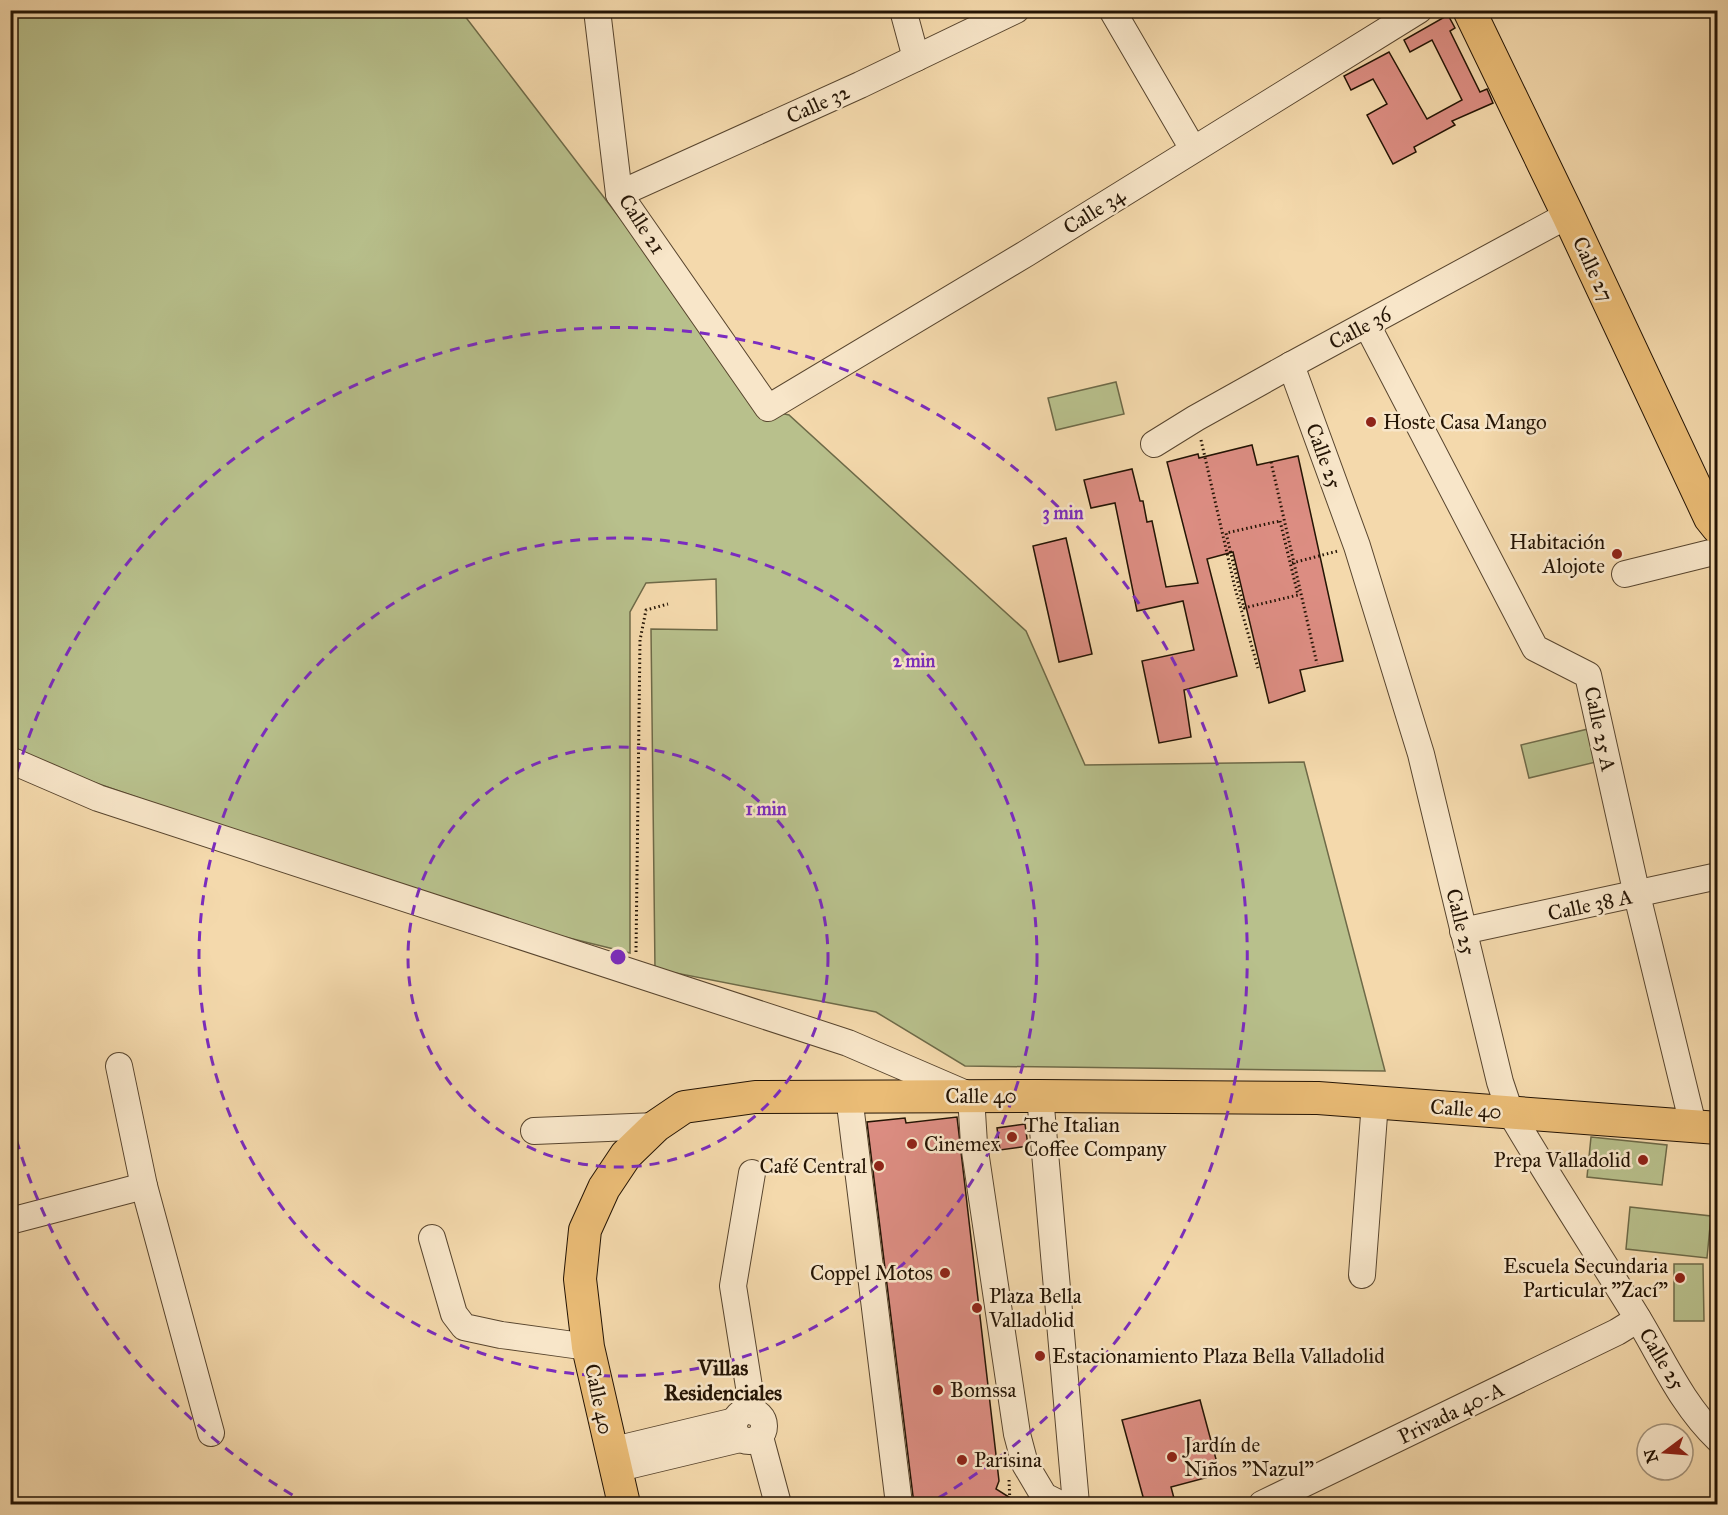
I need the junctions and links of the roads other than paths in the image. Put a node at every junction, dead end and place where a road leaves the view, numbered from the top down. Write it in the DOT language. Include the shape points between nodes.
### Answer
graph roads {
  1 [pos="597,10"];
  2 [pos="903,10"];
  3 [pos="1016,10"];
  4 [pos="1113,10"];
  5 [pos="1419,10"];
  6 [pos="1468,10"];
  7 [pos="916,58"];
  8 [pos="1193,149"];
  9 [pos="619,194"];
  10 [pos="1568,215"];
  11 [pos="1367,325"];
  12 [pos="1291,365"];
  13 [pos="768,408"];
  14 [pos="1154,444"];
  15 [pos="1718,528"];
  16 [pos="1718,551"];
  17 [pos="1625,574"];
  18 [pos="10,760"];
  19 [pos="1718,876"];
  20 [pos="1637,895"];
  21 [pos="1463,931"];
  22 [pos="119,1066"];
  23 [pos="849,1096"];
  24 [pos="971,1096"];
  25 [pos="1040,1096"];
  26 [pos="1375,1102"];
  27 [pos="1510,1112"];
  28 [pos="656,1126"];
  29 [pos="1705,1126"];
  30 [pos="534,1131"];
  31 [pos="752,1173"];
  32 [pos="144,1186"];
  33 [pos="10,1221"];
  34 [pos="432,1238"];
  35 [pos="1362,1275"];
  36 [pos="1638,1319"];
  37 [pos="588,1347"];
  38 [pos="747,1427"];
  39 [pos="211,1433"];
  40 [pos="1718,1439"];
  41 [pos="612,1460"];
  42 [pos="624,1504"];
  43 [pos="778,1504"];
  44 [pos="899,1504"];
  45 [pos="1060,1504"];
  46 [pos="1076,1504"];
  47 [pos="1262,1504"];
  1 -- 9 [label="street, Calle 21"];
  2 -- 7 [label="street"];
  3 -- 7 [label="street, Calle 32"];
  4 -- 8 [label="street"];
  5 -- 8 [label="street, Calle 34"];
  6 -- 10 [label="main road, Calle 27"];
  7 -- 9 [label="street, Calle 32"];
  8 -- 13 [label="street, Calle 34"];
  9 -- 13 [label="street, Calle 21"];
  10 -- 11 [label="street, Calle 36"];
  10 -- 15 [label="main road, Calle 27"];
  11 -- 12 [label="street, Calle 36"];
  11 -- 20 [label="street, Calle 25 A" via="1534,648 1588,675"];
  12 -- 14 [label="street, Calle 36"];
  12 -- 21 [label="street, Calle 25" via="1357,546 1421,754"];
  16 -- 17 [label="street"];
  18 -- 24 [label="street" via="98,798 848,1043"];
  19 -- 20 [label="street, Calle 38 A"];
  20 -- 21 [label="street, Calle 38 A"];
  20 -- 29 [label="street, Calle 25 A"];
  21 -- 27 [label="street, Calle 25"];
  22 -- 32 [label="street"];
  23 -- 24 [label="main road, Calle 40"];
  23 -- 28 [label="main road, Calle 40" via="720,1101 684,1107"];
  23 -- 44 [label="street"];
  24 -- 25 [label="main road, Calle 40"];
  24 -- 45 [label="street" via="974,1144 1017,1434 1026,1464 1044,1496"];
  25 -- 26 [label="main road, Calle 40"];
  25 -- 46 [label="street"];
  26 -- 27 [label="main road, Calle 40"];
  26 -- 35 [label="street"];
  27 -- 29 [label="main road, Calle 40"];
  27 -- 36 [label="street, Calle 25"];
  28 -- 30 [label="street"];
  28 -- 37 [label="main road, Calle 40" via="627,1155 604,1188 585,1230 580,1279"];
  31 -- 38 [label="street" via="733,1286"];
  32 -- 33 [label="street"];
  32 -- 39 [label="street"];
  34 -- 37 [label="street" via="454,1314 464,1327"];
  36 -- 40 [label="street, Calle 25" via="1677,1386"];
  36 -- 47 [label="street, Privada 40-A"];
  37 -- 41 [label="main road, Calle 40"];
  38 -- 41 [label="street"];
  38 -- 43 [label="street"];
  41 -- 42 [label="main road, Calle 40"];
}
